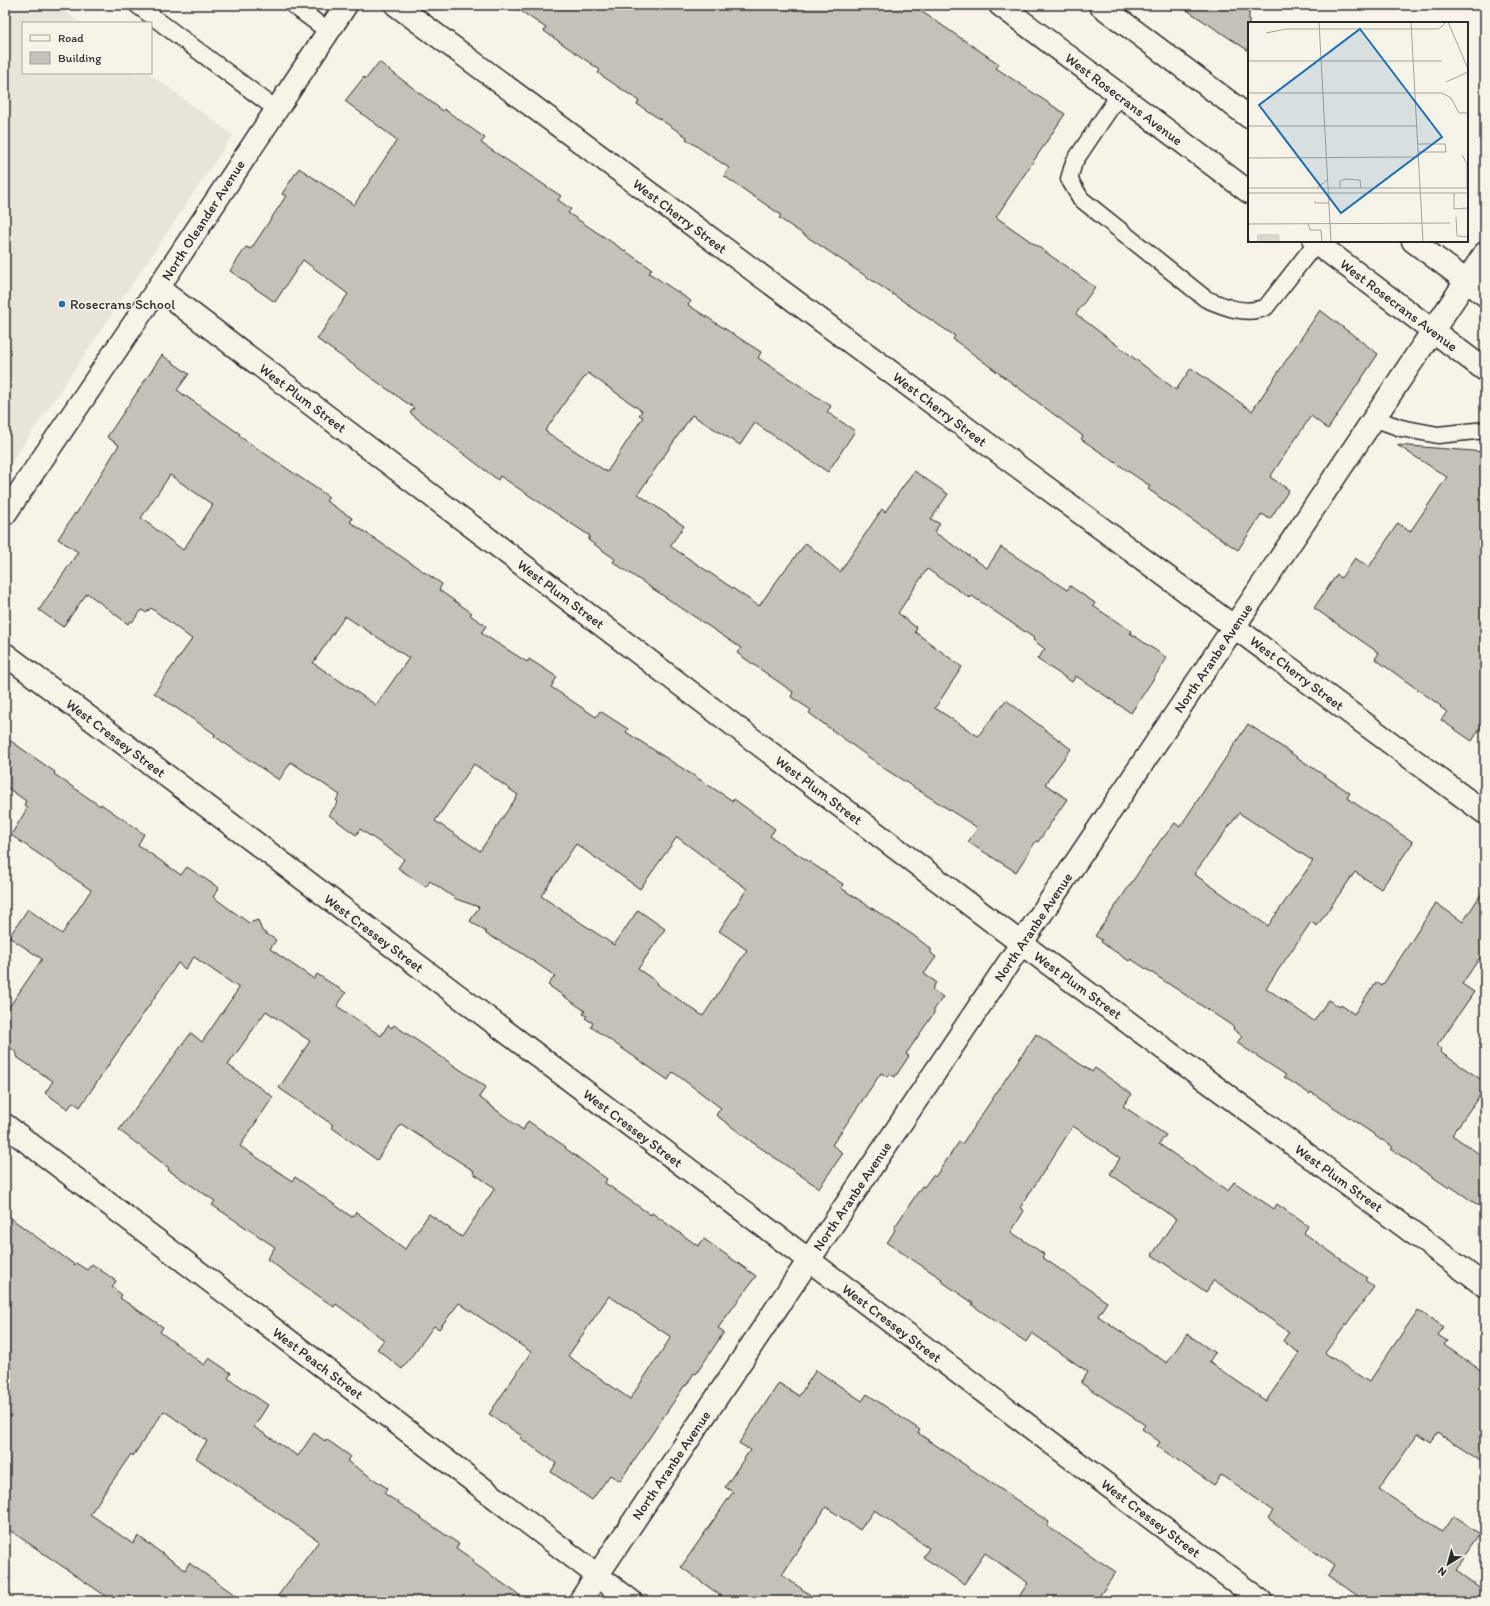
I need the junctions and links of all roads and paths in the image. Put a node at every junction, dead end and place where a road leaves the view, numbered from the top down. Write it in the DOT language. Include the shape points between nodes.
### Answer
graph roads {
  1 [pos="137,5"];
  2 [pos="293,5"];
  3 [pos="346,5"];
  4 [pos="396,5"];
  5 [pos="1000,5"];
  6 [pos="1100,5"];
  7 [pos="328,32"];
  8 [pos="1119,95"];
  9 [pos="276,109"];
  10 [pos="1248,116"];
  11 [pos="1248,191"];
  12 [pos="1315,242"];
  13 [pos="1414,242"];
  14 [pos="1485,253"];
  15 [pos="1466,280"];
  16 [pos="158,288"];
  17 [pos="1485,295"];
  18 [pos="1432,330"];
  19 [pos="1485,370"];
  20 [pos="1373,418"];
  21 [pos="1485,430"];
  22 [pos="5,514"];
  23 [pos="1234,627"];
  24 [pos="5,654"];
  25 [pos="1485,813"];
  26 [pos="1022,944"];
  27 [pos="5,1125"];
  28 [pos="809,1260"];
  29 [pos="1485,1286"];
  30 [pos="597,1575"];
  31 [pos="580,1601"];
  32 [pos="631,1601"];
  33 [pos="1261,1601"];
  1 -- 9 [label="lane"];
  2 -- 7 [label="lane"];
  3 -- 7 [label="street, North Oleander Avenue"];
  4 -- 23 [label="street, West Cherry Street"];
  5 -- 8 [label="street, West Rosecrans Avenue"];
  6 -- 10 [label="street"];
  7 -- 9 [label="street, North Oleander Avenue"];
  8 -- 11 [label="street, West Rosecrans Avenue"];
  8 -- 12 [label="lane" via="1074,162 1069,179 1081,199 1206,299 1228,308 1256,312 1266,307"];
  9 -- 16 [label="street, North Oleander Avenue"];
  12 -- 18 [label="street, West Rosecrans Avenue"];
  13 -- 15 [label="street"];
  14 -- 15 [label="street, North Aranbe Avenue"];
  15 -- 17 [label="street"];
  15 -- 18 [label="street, North Aranbe Avenue"];
  16 -- 22 [label="street, North Oleander Avenue"];
  16 -- 26 [label="street, West Plum Street"];
  18 -- 19 [label="street, West Rosecrans Avenue"];
  18 -- 20 [label="street, North Aranbe Avenue"];
  20 -- 21 [label="lane" via="1401,428 1438,435"];
  20 -- 23 [label="street, North Aranbe Avenue"];
  23 -- 25 [label="street, West Cherry Street"];
  23 -- 26 [label="street, North Aranbe Avenue"];
  24 -- 28 [label="street, West Cressey Street"];
  26 -- 28 [label="street, North Aranbe Avenue"];
  26 -- 29 [label="street, West Plum Street"];
  27 -- 30 [label="street, West Peach Street"];
  28 -- 30 [label="street, North Aranbe Avenue"];
  28 -- 33 [label="street, West Cressey Street"];
  30 -- 31 [label="street, North Aranbe Avenue"];
  30 -- 32 [label="street, West Peach Street"];
}
